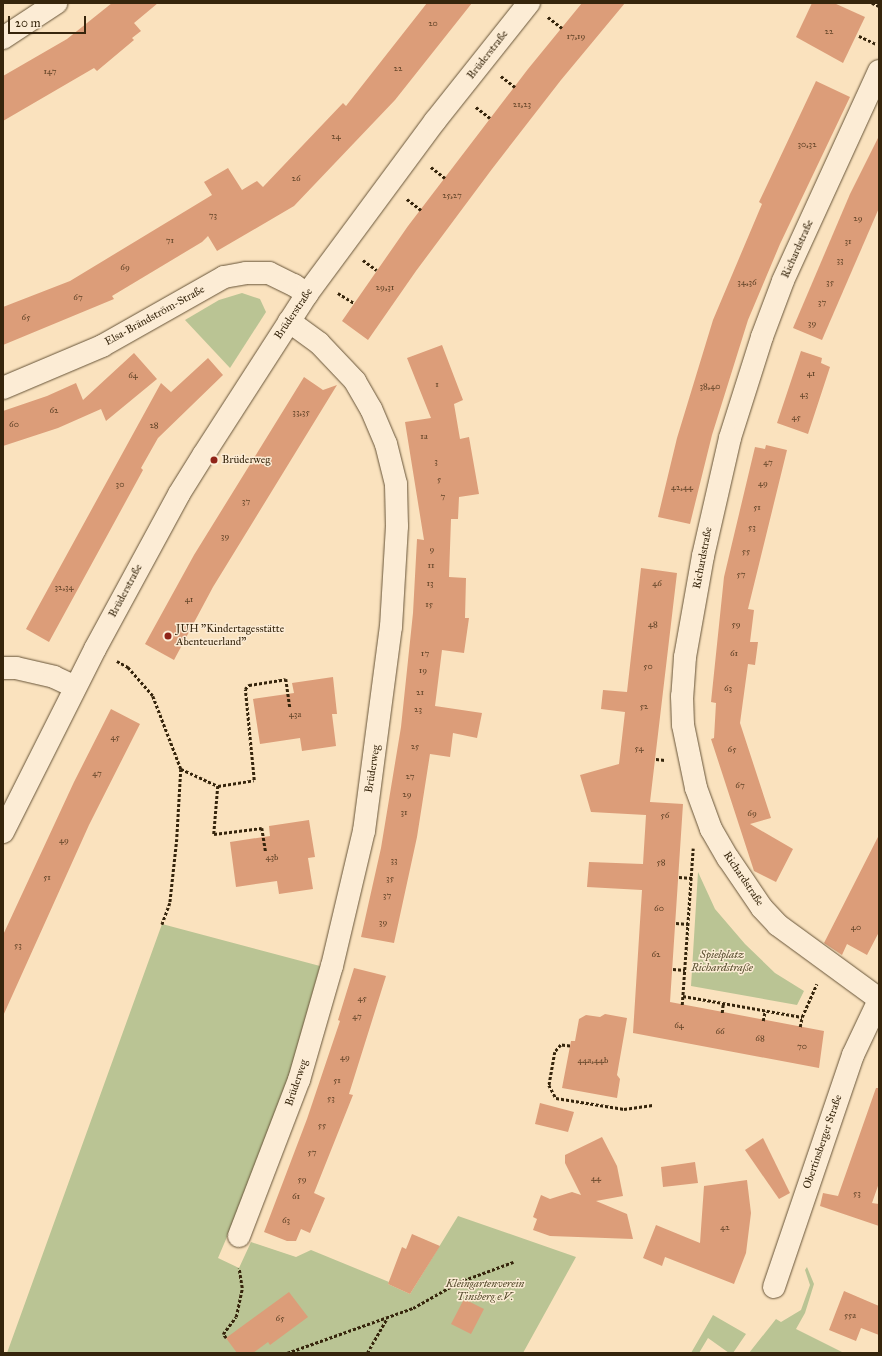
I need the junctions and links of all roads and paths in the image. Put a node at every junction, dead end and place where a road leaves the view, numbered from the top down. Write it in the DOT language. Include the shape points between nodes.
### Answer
graph roads {
  1 [pos="56,3"];
  2 [pos="872,3"];
  3 [pos="879,6"];
  4 [pos="537,9"];
  5 [pos="562,28"];
  6 [pos="859,36"];
  7 [pos="3,38"];
  8 [pos="876,44"];
  9 [pos="879,71"];
  10 [pos="498,73"];
  11 [pos="514,87"];
  12 [pos="473,105"];
  13 [pos="490,118"];
  14 [pos="429,166"];
  15 [pos="445,178"];
  16 [pos="409,201"];
  17 [pos="421,210"];
  18 [pos="359,258"];
  19 [pos="377,270"];
  20 [pos="336,291"];
  21 [pos="307,294"];
  22 [pos="354,303"];
  23 [pos="289,321"];
  24 [pos="3,388"];
  25 [pos="95,649"];
  26 [pos="3,668"];
  27 [pos="75,687"];
  28 [pos="290,708"];
  29 [pos="181,769"];
  30 [pos="218,786"];
  31 [pos="3,832"];
  32 [pos="693,842"];
  33 [pos="266,852"];
  34 [pos="678,877"];
  35 [pos="692,878"];
  36 [pos="676,923"];
  37 [pos="688,924"];
  38 [pos="162,925"];
  39 [pos="673,969"];
  40 [pos="685,970"];
  41 [pos="812,995"];
  42 [pos="682,996"];
  43 [pos="879,999"];
  44 [pos="723,1004"];
  45 [pos="682,1005"];
  46 [pos="765,1011"];
  47 [pos="722,1013"];
  48 [pos="802,1017"];
  49 [pos="763,1021"];
  50 [pos="800,1027"];
  51 [pos="570,1046"];
  52 [pos="653,1105"];
  53 [pos="239,1236"];
  54 [pos="513,1262"];
  55 [pos="239,1268"];
  56 [pos="774,1287"];
  57 [pos="387,1318"];
  58 [pos="226,1338"];
  59 [pos="287,1353"];
  60 [pos="367,1353"];
  1 -- 7 [label="street"];
  2 -- 3 [label="path"];
  4 -- 5 [label="path"];
  4 -- 21 [label="street, Brüderstraße" via="435,121"];
  6 -- 8 [label="path"];
  9 -- 43 [label="street, Richardstraße" via="783,281 730,438 703,556 684,658 682,696 683,725 696,788 712,829 728,858 762,908 778,925"];
  10 -- 11 [label="path, Brüderstraße"];
  12 -- 13 [label="path"];
  14 -- 15 [label="path"];
  16 -- 17 [label="path"];
  18 -- 19 [label="path"];
  20 -- 22 [label="path"];
  21 -- 23 [label="street, Brüderstraße"];
  21 -- 24 [label="street, Elsa-Brändström-Straße" via="269,273 246,273 224,277 102,346"];
  23 -- 25 [label="street, Brüderstraße" via="179,494"];
  23 -- 53 [label="street, Brüderweg" via="319,343 355,381 386,444 396,484 397,526 392,627 364,831 332,966 299,1080"];
  25 -- 27 [label="street, Brüderstraße"];
  25 -- 29 [label="path" via="128,667 153,696"];
  26 -- 27 [label="street" via="16,668 54,677"];
  27 -- 31 [label="street, Brüderstraße"];
  28 -- 30 [label="path" via="286,679 249,685 245,689 254,780"];
  29 -- 30 [label="path"];
  29 -- 38 [label="path" via="170,903"];
  30 -- 33 [label="path" via="214,834 262,828"];
  32 -- 35 [label="path"];
  34 -- 35 [label="path"];
  35 -- 37 [label="path"];
  36 -- 37 [label="path"];
  37 -- 40 [label="path"];
  39 -- 40 [label="path"];
  40 -- 42 [label="path"];
  41 -- 48 [label="path"];
  42 -- 44 [label="path"];
  42 -- 45 [label="path"];
  43 -- 56 [label="street, Obertinsberger Straße" via="853,1055"];
  44 -- 46 [label="path"];
  44 -- 47 [label="path"];
  46 -- 48 [label="path"];
  46 -- 49 [label="path"];
  48 -- 50 [label="path"];
  51 -- 52 [label="path" via="561,1045 555,1052 549,1085 556,1098 624,1109"];
  54 -- 57 [label="path" via="459,1282 413,1308"];
  55 -- 58 [label="path" via="242,1288 236,1317 223,1334"];
  57 -- 59 [label="path"];
  57 -- 60 [label="path"];
}
